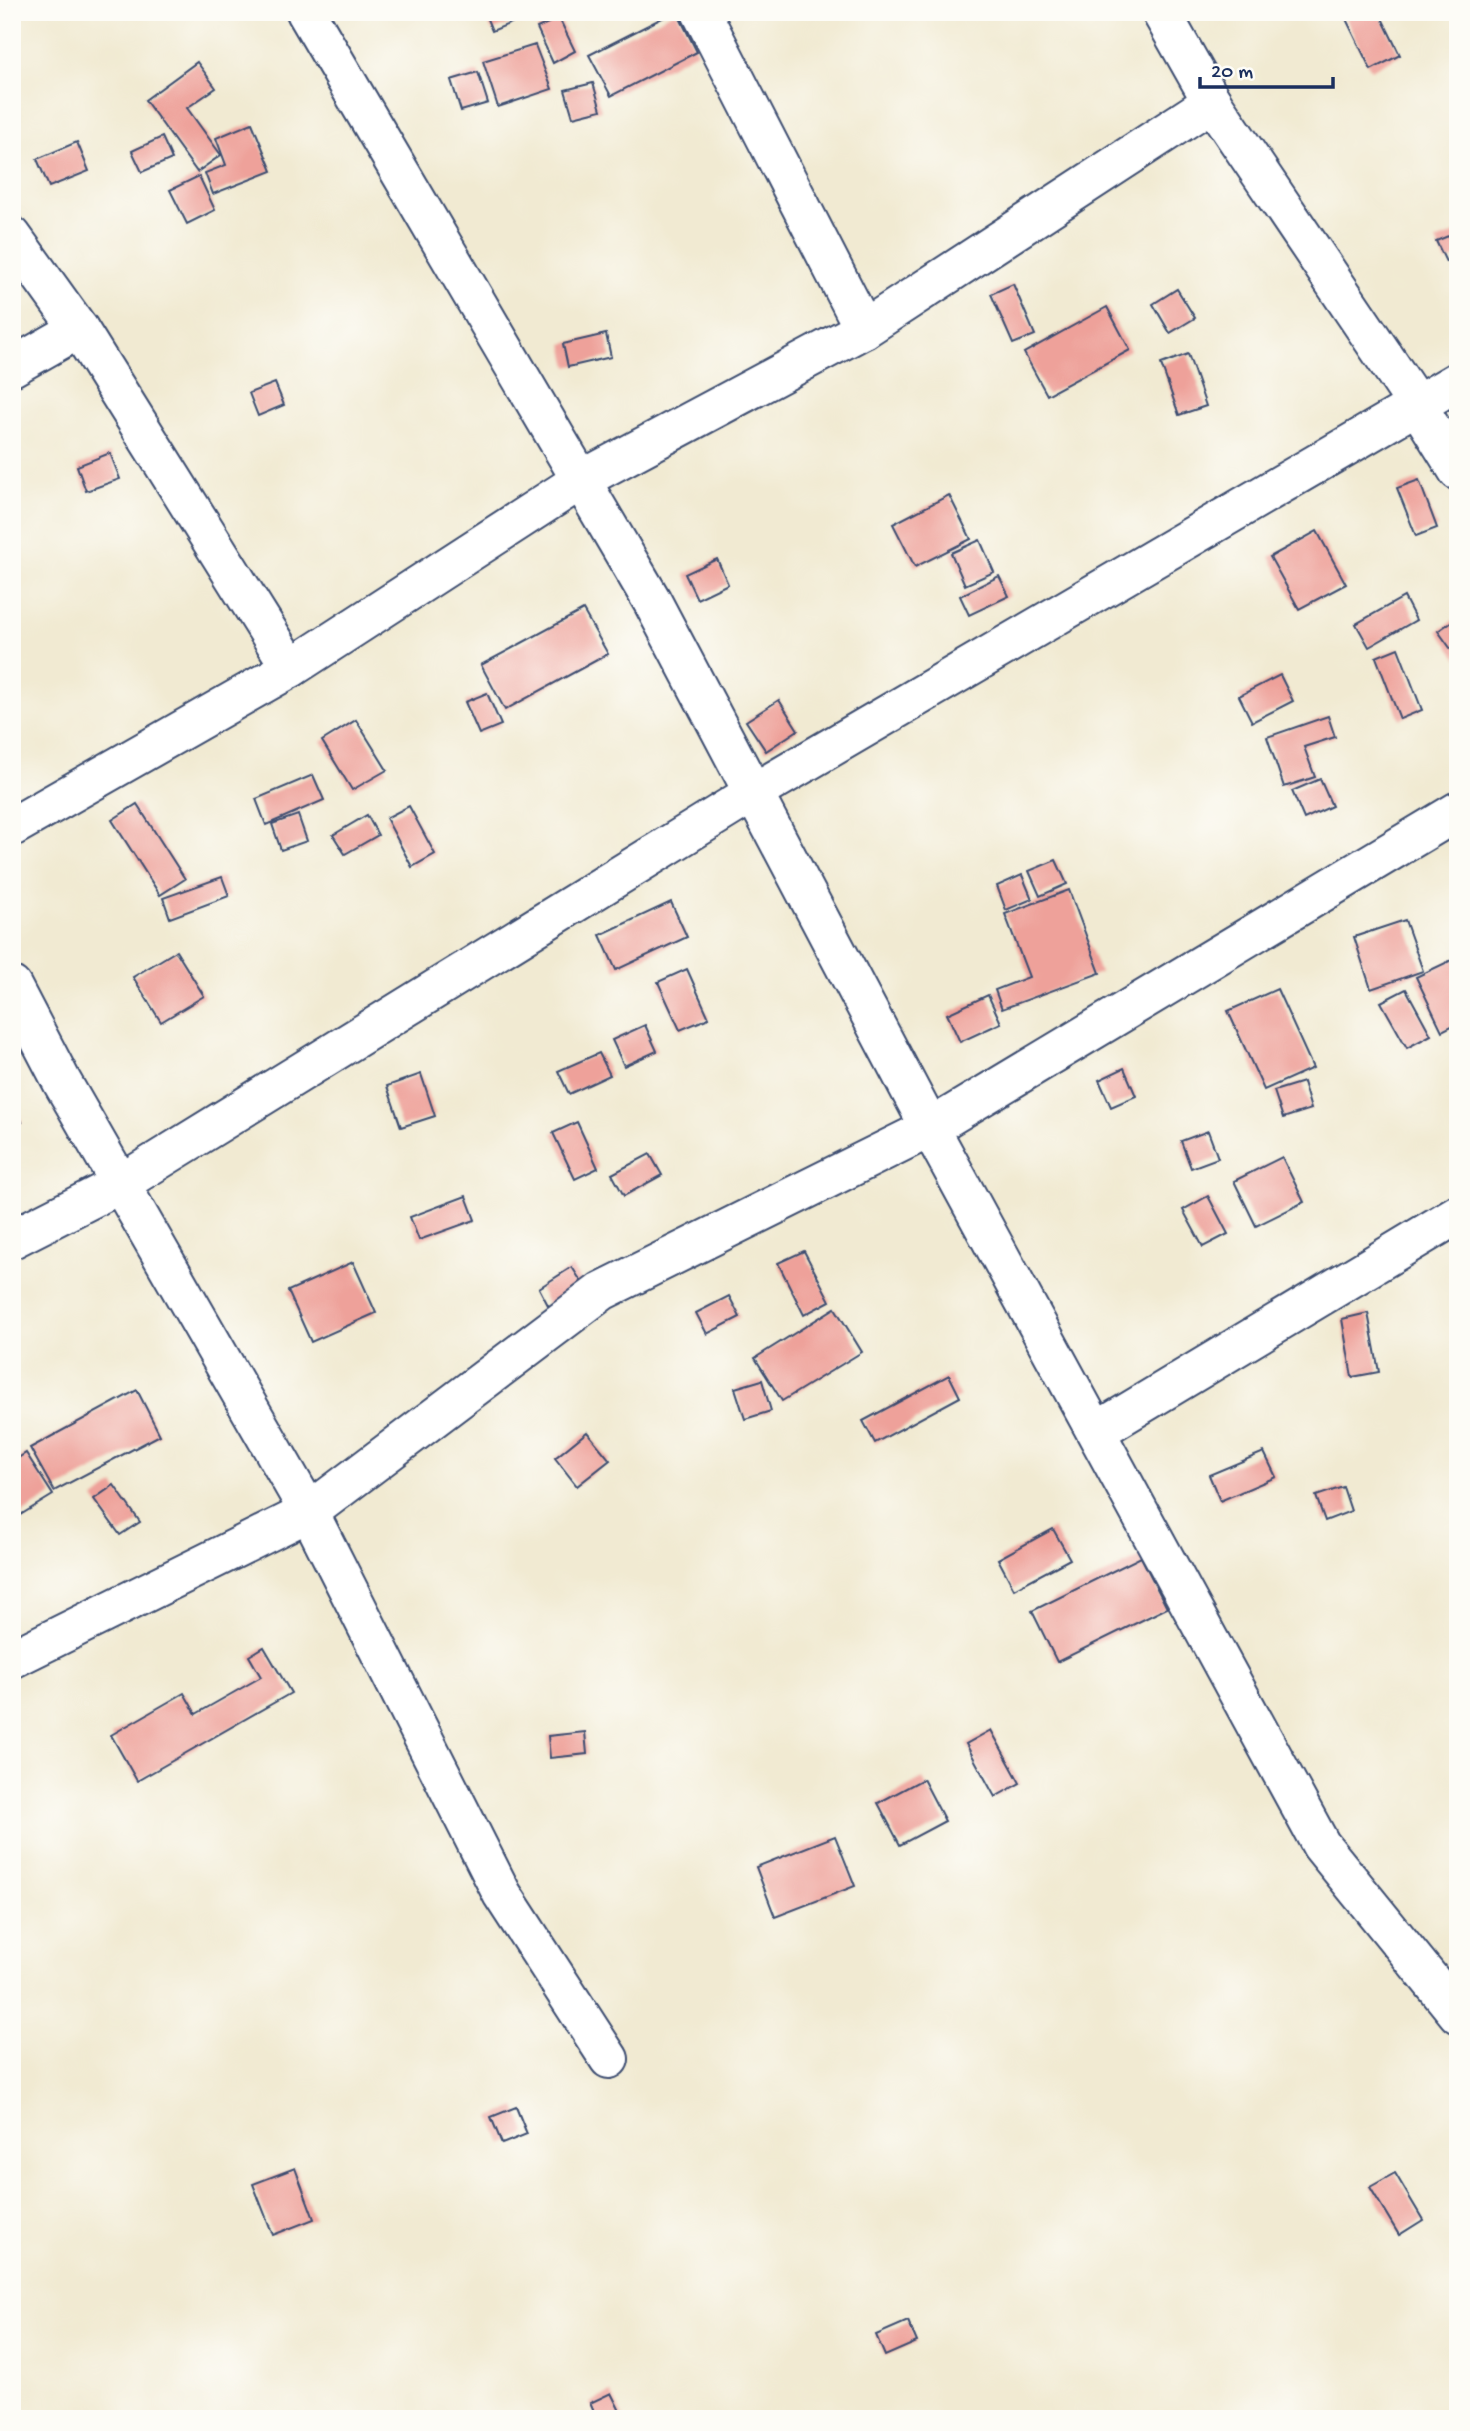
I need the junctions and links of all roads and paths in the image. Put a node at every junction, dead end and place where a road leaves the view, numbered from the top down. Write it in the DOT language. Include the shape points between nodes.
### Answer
graph roads {
  1 [pos="306,12"];
  2 [pos="701,12"];
  3 [pos="1161,12"];
  4 [pos="1212,102"];
  5 [pos="12,236"];
  6 [pos="79,329"];
  7 [pos="864,329"];
  8 [pos="12,366"];
  9 [pos="1458,381"];
  10 [pos="1417,405"];
  11 [pos="1458,471"];
  12 [pos="581,480"];
  13 [pos="291,668"];
  14 [pos="753,793"];
  15 [pos="1458,811"];
  16 [pos="12,827"];
  17 [pos="12,986"];
  18 [pos="930,1128"];
  19 [pos="120,1184"];
  20 [pos="1458,1214"];
  21 [pos="12,1239"];
  22 [pos="1097,1431"];
  23 [pos="309,1512"];
  24 [pos="12,1659"];
  25 [pos="1458,2014"];
  26 [pos="609,2059"];
  1 -- 12 [label="street"];
  2 -- 7 [label="street"];
  3 -- 4 [label="street"];
  4 -- 7 [label="street"];
  4 -- 10 [label="street"];
  5 -- 6 [label="street"];
  6 -- 8 [label="street"];
  6 -- 13 [label="street"];
  7 -- 12 [label="street"];
  9 -- 10 [label="street"];
  10 -- 11 [label="street"];
  10 -- 14 [label="street"];
  12 -- 13 [label="street"];
  12 -- 14 [label="street" via="652,601"];
  13 -- 16 [label="street"];
  14 -- 18 [label="street"];
  14 -- 19 [label="street"];
  15 -- 18 [label="street"];
  17 -- 19 [label="street"];
  18 -- 22 [label="street"];
  18 -- 23 [label="street" via="602,1291"];
  19 -- 21 [label="street"];
  19 -- 23 [label="street"];
  20 -- 22 [label="street"];
  22 -- 25 [label="street" via="1321,1845"];
  23 -- 24 [label="street"];
  23 -- 26 [label="street" via="502,1894"];
}
